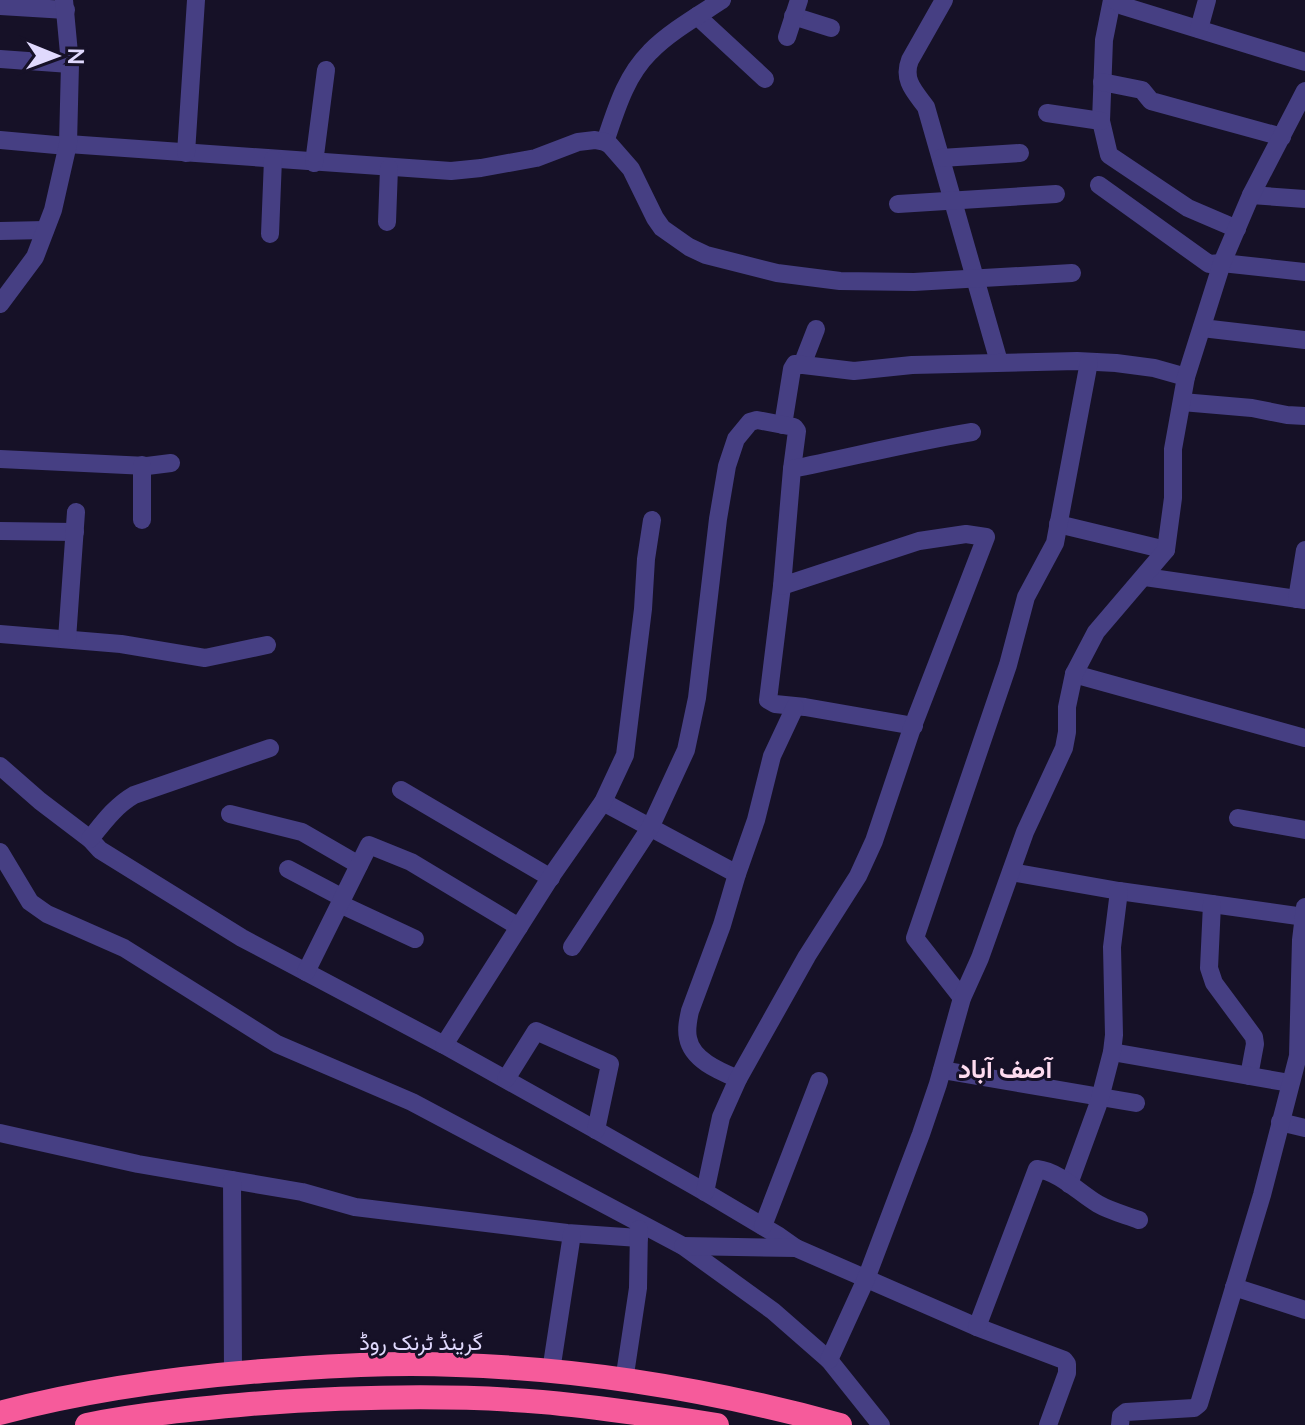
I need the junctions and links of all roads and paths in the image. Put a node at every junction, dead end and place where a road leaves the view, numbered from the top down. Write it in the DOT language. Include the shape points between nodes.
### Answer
graph roads {
  1 [pos="196,0"];
  2 [pos="722,0"];
  3 [pos="944,0"];
  4 [pos="1114,0"];
  5 [pos="1207,0"];
  6 [pos="65,5"];
  7 [pos="0,6"];
  8 [pos="796,8"];
  9 [pos="697,16"];
  10 [pos="831,28"];
  11 [pos="1199,29"];
  12 [pos="787,37"];
  13 [pos="0,59"];
  14 [pos="1305,62"];
  15 [pos="70,64"];
  16 [pos="326,70"];
  17 [pos="765,79"];
  18 [pos="1102,82"];
  19 [pos="1305,91"];
  20 [pos="1047,113"];
  21 [pos="1101,121"];
  22 [pos="1292,128"];
  23 [pos="0,140"];
  24 [pos="605,142"];
  25 [pos="68,145"];
  26 [pos="186,153"];
  27 [pos="1020,153"];
  28 [pos="941,158"];
  29 [pos="273,159"];
  30 [pos="314,163"];
  31 [pos="389,168"];
  32 [pos="1099,185"];
  33 [pos="1056,194"];
  34 [pos="1251,195"];
  35 [pos="1305,199"];
  36 [pos="953,202"];
  37 [pos="898,204"];
  38 [pos="387,222"];
  39 [pos="1237,229"];
  40 [pos="45,230"];
  41 [pos="0,231"];
  42 [pos="270,234"];
  43 [pos="1222,263"];
  44 [pos="1305,272"];
  45 [pos="1072,273"];
  46 [pos="975,278"];
  47 [pos="0,304"];
  48 [pos="1202,328"];
  49 [pos="816,329"];
  50 [pos="1305,340"];
  51 [pos="999,362"];
  52 [pos="1089,362"];
  53 [pos="802,365"];
  54 [pos="1186,377"];
  55 [pos="1182,402"];
  56 [pos="1305,416"];
  57 [pos="783,425"];
  58 [pos="972,432"];
  59 [pos="0,459"];
  60 [pos="171,463"];
  61 [pos="142,465"];
  62 [pos="792,469"];
  63 [pos="76,512"];
  64 [pos="142,520"];
  65 [pos="652,520"];
  66 [pos="1058,524"];
  67 [pos="0,531"];
  68 [pos="75,532"];
  69 [pos="1166,550"];
  70 [pos="1305,550"];
  71 [pos="1145,577"];
  72 [pos="782,586"];
  73 [pos="1301,600"];
  74 [pos="0,634"];
  75 [pos="67,639"];
  76 [pos="267,645"];
  77 [pos="1074,674"];
  78 [pos="795,707"];
  79 [pos="914,726"];
  80 [pos="1305,738"];
  81 [pos="270,748"];
  82 [pos="0,766"];
  83 [pos="401,790"];
  84 [pos="603,802"];
  85 [pos="230,814"];
  86 [pos="1238,818"];
  87 [pos="650,828"];
  88 [pos="1305,830"];
  89 [pos="90,839"];
  90 [pos="0,852"];
  91 [pos="359,865"];
  92 [pos="288,869"];
  93 [pos="1011,872"];
  94 [pos="737,874"];
  95 [pos="551,878"];
  96 [pos="1119,891"];
  97 [pos="341,901"];
  98 [pos="1212,904"];
  99 [pos="1304,914"];
  100 [pos="519,927"];
  101 [pos="415,939"];
  102 [pos="572,947"];
  103 [pos="306,972"];
  104 [pos="962,998"];
  105 [pos="444,1045"];
  106 [pos="1112,1052"];
  107 [pos="1301,1057"];
  108 [pos="942,1070"];
  109 [pos="1249,1076"];
  110 [pos="506,1079"];
  111 [pos="738,1079"];
  112 [pos="819,1081"];
  113 [pos="1290,1083"];
  114 [pos="1100,1098"];
  115 [pos="1136,1103"];
  116 [pos="1280,1122"];
  117 [pos="1305,1128"];
  118 [pos="596,1130"];
  119 [pos="0,1133"];
  120 [pos="232,1180"];
  121 [pos="1069,1184"];
  122 [pos="705,1192"];
  123 [pos="1139,1220"];
  124 [pos="763,1226"];
  125 [pos="639,1230"];
  126 [pos="572,1234"];
  127 [pos="683,1246"];
  128 [pos="796,1248"];
  129 [pos="866,1279"];
  130 [pos="1234,1287"];
  131 [pos="1303,1303"];
  132 [pos="977,1327"];
  133 [pos="829,1360"];
  134 [pos="551,1371"];
  135 [pos="233,1373"];
  136 [pos="624,1381"];
  137 [pos="0,1413"];
  138 [pos="87,1425"];
  139 [pos="717,1425"];
  140 [pos="840,1425"];
  141 [pos="881,1425"];
  142 [pos="1048,1425"];
  143 [pos="1120,1425"];
  1 -- 26 [label="street"];
  2 -- 9 [label="street"];
  3 -- 28 [label="street" via="906,71 909,85 926,107"];
  4 -- 11 [label="street"];
  4 -- 18 [label="street" via="1104,40"];
  5 -- 11 [label="street"];
  6 -- 7 [label="street"];
  6 -- 15 [label="street"];
  8 -- 10 [label="street"];
  8 -- 12 [label="street"];
  9 -- 17 [label="street"];
  9 -- 24 [label="street" via="650,51 632,74"];
  11 -- 14 [label="street"];
  13 -- 15 [label="street"];
  15 -- 25 [label="street"];
  16 -- 30 [label="street"];
  18 -- 21 [label="street"];
  18 -- 22 [label="street" via="1142,90 1151,101"];
  19 -- 22 [label="street"];
  20 -- 21 [label="street"];
  21 -- 39 [label="street" via="1109,155 1188,208"];
  22 -- 34 [label="street"];
  23 -- 25 [label="street"];
  24 -- 31 [label="street" via="578,142 536,158 481,168"];
  24 -- 46 [label="street" via="631,169 662,228 706,255 820,280"];
  25 -- 26 [label="street"];
  25 -- 40 [label="street"];
  26 -- 29 [label="street"];
  27 -- 28 [label="street"];
  28 -- 36 [label="street"];
  29 -- 30 [label="street"];
  29 -- 42 [label="street"];
  30 -- 31 [label="street"];
  31 -- 38 [label="street"];
  32 -- 43 [label="street" via="1209,264"];
  33 -- 36 [label="street"];
  34 -- 35 [label="street"];
  34 -- 39 [label="street"];
  36 -- 37 [label="street"];
  36 -- 46 [label="street"];
  39 -- 43 [label="street"];
  40 -- 41 [label="street"];
  40 -- 47 [label="street" via="35,257"];
  43 -- 44 [label="street"];
  43 -- 48 [label="street"];
  45 -- 46 [label="street"];
  46 -- 51 [label="street"];
  48 -- 50 [label="street"];
  48 -- 54 [label="street"];
  49 -- 53 [label="street"];
  51 -- 52 [label="street"];
  51 -- 53 [label="street" via="854,371"];
  52 -- 54 [label="street" via="1154,368"];
  52 -- 66 [label="street"];
  53 -- 57 [label="street" via="792,369"];
  54 -- 55 [label="street"];
  55 -- 56 [label="street"];
  55 -- 69 [label="street"];
  57 -- 62 [label="street" via="797,431"];
  57 -- 87 [label="street" via="750,422 736,439 727,466 686,750"];
  58 -- 62 [label="street"];
  59 -- 61 [label="street"];
  60 -- 61 [label="street"];
  61 -- 64 [label="street"];
  62 -- 72 [label="street"];
  63 -- 68 [label="street"];
  65 -- 84 [label="street" via="625,755"];
  66 -- 69 [label="street"];
  66 -- 104 [label="street" via="1055,543 1026,597 915,938"];
  67 -- 68 [label="street"];
  68 -- 75 [label="street"];
  69 -- 71 [label="street"];
  70 -- 73 [label="street"];
  71 -- 73 [label="street"];
  71 -- 77 [label="street" via="1096,632"];
  72 -- 78 [label="street" via="768,700"];
  72 -- 79 [label="street" via="919,541 966,534 986,537"];
  74 -- 75 [label="street"];
  75 -- 76 [label="street" via="205,658"];
  77 -- 80 [label="street"];
  77 -- 93 [label="street" via="1064,748"];
  78 -- 79 [label="street"];
  78 -- 94 [label="street" via="772,756"];
  79 -- 111 [label="street" via="858,876"];
  81 -- 89 [label="street" via="134,795"];
  82 -- 89 [label="street"];
  83 -- 95 [label="street"];
  84 -- 87 [label="street"];
  84 -- 95 [label="street"];
  85 -- 91 [label="street" via="302,832"];
  86 -- 88 [label="street"];
  87 -- 94 [label="street"];
  87 -- 102 [label="street"];
  89 -- 103 [label="street" via="149,881"];
  90 -- 125 [label="street" via="30,902 47,914 124,948 277,1044 412,1102"];
  91 -- 97 [label="street"];
  91 -- 100 [label="street" via="369,845 411,862"];
  92 -- 97 [label="street"];
  93 -- 96 [label="street"];
  93 -- 104 [label="street"];
  94 -- 111 [label="street" via="687,1025 688,1041 697,1054 712,1068"];
  95 -- 100 [label="street"];
  96 -- 98 [label="street"];
  96 -- 106 [label="street" via="1112,947"];
  97 -- 101 [label="street"];
  97 -- 103 [label="street"];
  98 -- 99 [label="street"];
  98 -- 109 [label="street" via="1209,968 1214,983 1254,1037"];
  99 -- 107 [label="street"];
  100 -- 105 [label="street"];
  103 -- 105 [label="street"];
  104 -- 108 [label="street"];
  105 -- 110 [label="street"];
  106 -- 109 [label="street"];
  106 -- 114 [label="street"];
  107 -- 113 [label="street"];
  108 -- 114 [label="street"];
  108 -- 129 [label="street"];
  109 -- 113 [label="street"];
  110 -- 118 [label="street"];
  110 -- 118 [label="street" via="536,1031 610,1064"];
  111 -- 122 [label="street" via="721,1117"];
  112 -- 124 [label="street"];
  113 -- 116 [label="street"];
  114 -- 115 [label="street"];
  114 -- 121 [label="street"];
  116 -- 117 [label="street"];
  116 -- 130 [label="street"];
  118 -- 122 [label="street"];
  119 -- 120 [label="street"];
  120 -- 126 [label="street" via="355,1207"];
  120 -- 135 [label="street"];
  121 -- 123 [label="street" via="1099,1204"];
  121 -- 132 [label="street" via="1037,1169"];
  122 -- 124 [label="street"];
  124 -- 128 [label="street"];
  125 -- 126 [label="street"];
  125 -- 127 [label="street"];
  125 -- 136 [label="street" via="638,1288"];
  126 -- 134 [label="street"];
  127 -- 128 [label="street"];
  127 -- 133 [label="street" via="773,1311"];
  128 -- 129 [label="street"];
  129 -- 132 [label="street"];
  129 -- 133 [label="street"];
  130 -- 131 [label="street"];
  130 -- 143 [label="street" via="1199,1404 1126,1412"];
  132 -- 142 [label="street" via="1067,1364"];
  133 -- 141 [label="street"];
  134 -- 135 [label="highway, گرینڈ ٹرنک روڈ" via="380,1365"];
  134 -- 136 [label="highway, گرینڈ ٹرنک روڈ"];
  135 -- 137 [label="highway, گرینڈ ٹرنک روڈ" via="121,1386"];
  136 -- 140 [label="highway, گرینڈ ٹرنک روڈ" via="723,1396"];
  138 -- 139 [label="highway" via="209,1407 397,1397 541,1402"];
}
